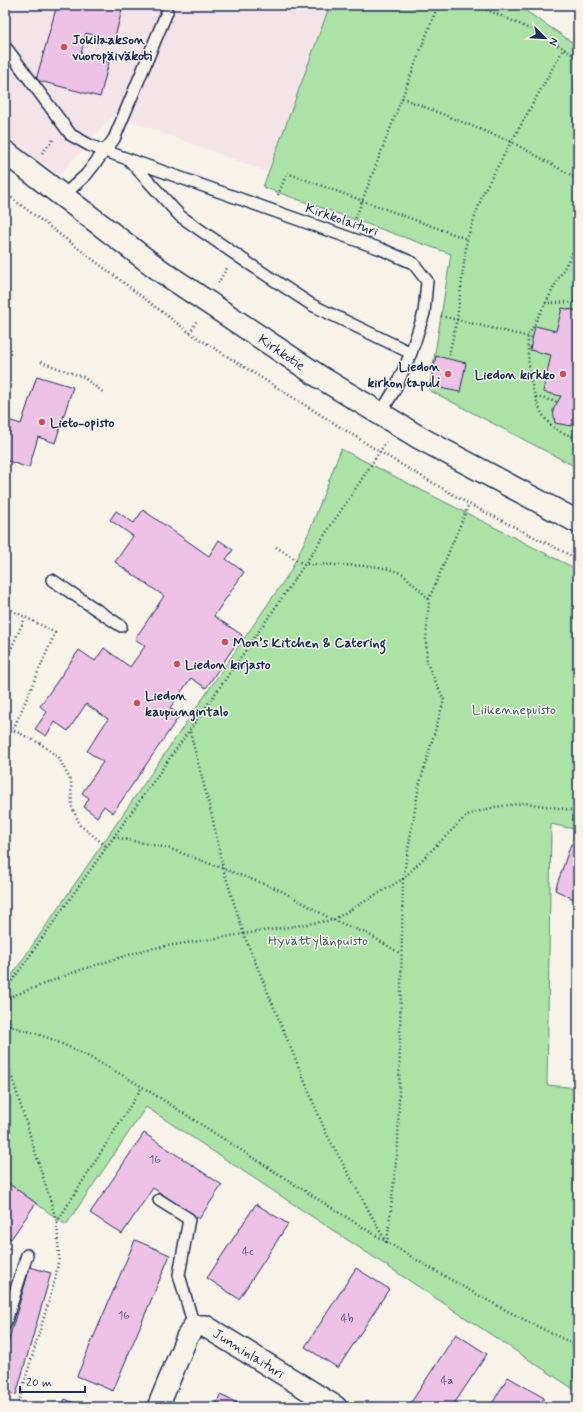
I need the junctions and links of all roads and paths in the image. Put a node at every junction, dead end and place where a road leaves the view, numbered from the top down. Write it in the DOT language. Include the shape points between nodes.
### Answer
graph roads {
  1 [pos="438,5"];
  2 [pos="476,5"];
  3 [pos="167,12"];
  4 [pos="564,48"];
  5 [pos="7,49"];
  6 [pos="578,59"];
  7 [pos="402,98"];
  8 [pos="64,127"];
  9 [pos="512,142"];
  10 [pos="36,150"];
  11 [pos="105,151"];
  12 [pos="5,152"];
  13 [pos="129,160"];
  14 [pos="578,179"];
  15 [pos="5,193"];
  16 [pos="64,196"];
  17 [pos="362,199"];
  18 [pos="272,210"];
  19 [pos="348,237"];
  20 [pos="467,239"];
  21 [pos="578,242"];
  22 [pos="235,254"];
  23 [pos="217,285"];
  24 [pos="578,302"];
  25 [pos="545,303"];
  26 [pos="424,313"];
  27 [pos="457,319"];
  28 [pos="528,336"];
  29 [pos="533,338"];
  30 [pos="411,353"];
  31 [pos="449,355"];
  32 [pos="41,362"];
  33 [pos="104,393"];
  34 [pos="536,397"];
  35 [pos="558,402"];
  36 [pos="389,419"];
  37 [pos="578,438"];
  38 [pos="380,452"];
  39 [pos="469,504"];
  40 [pos="578,522"];
  41 [pos="276,547"];
  42 [pos="578,559"];
  43 [pos="303,564"];
  44 [pos="52,580"];
  45 [pos="429,599"];
  46 [pos="5,606"];
  47 [pos="25,618"];
  48 [pos="121,626"];
  49 [pos="5,662"];
  50 [pos="190,732"];
  51 [pos="578,811"];
  52 [pos="114,837"];
  53 [pos="106,846"];
  54 [pos="223,868"];
  55 [pos="403,879"];
  56 [pos="333,920"];
  57 [pos="244,935"];
  58 [pos="401,954"];
  59 [pos="5,991"];
  60 [pos="5,999"];
  61 [pos="5,1025"];
  62 [pos="5,1055"];
  63 [pos="142,1088"];
  64 [pos="159,1200"];
  65 [pos="56,1222"];
  66 [pos="387,1242"];
  67 [pos="27,1255"];
  68 [pos="5,1324"];
  69 [pos="194,1326"];
  70 [pos="578,1346"];
  71 [pos="17,1407"];
  72 [pos="158,1407"];
  73 [pos="336,1407"];
  1 -- 7 [label="path"];
  2 -- 4 [label="path" via="519,23"];
  3 -- 11 [label="lane" via="114,139"];
  4 -- 6 [label="path"];
  4 -- 9 [label="path"];
  5 -- 8 [label="lane, Kirkkolaituri"];
  7 -- 9 [label="path"];
  7 -- 17 [label="path"];
  8 -- 10 [label="path" via="41,154"];
  8 -- 11 [label="lane, Kirkkolaituri" via="71,135"];
  9 -- 14 [label="path"];
  9 -- 20 [label="path" via="484,191"];
  11 -- 13 [label="lane, Kirkkolaituri"];
  11 -- 16 [label="lane" via="86,175"];
  12 -- 16 [label="street, Kirkkotie"];
  13 -- 18 [label="lane, Kirkkolaituri"];
  13 -- 22 [label="lane" via="180,216"];
  15 -- 38 [label="path" via="190,333"];
  16 -- 36 [label="street, Kirkkotie" via="161,271 320,377"];
  17 -- 18 [label="path" via="287,173"];
  17 -- 19 [label="path"];
  17 -- 20 [label="path"];
  18 -- 19 [label="lane, Kirkkolaituri"];
  19 -- 26 [label="lane, Kirkkolaituri" via="413,263 427,281"];
  20 -- 27 [label="path"];
  21 -- 25 [label="path"];
  22 -- 23 [label="path"];
  22 -- 30 [label="lane" via="312,305"];
  24 -- 25 [label="path"];
  25 -- 28 [label="path"];
  26 -- 27 [label="path"];
  26 -- 30 [label="lane, Kirkkolaituri"];
  27 -- 28 [label="path"];
  27 -- 31 [label="path"];
  28 -- 29 [label="path"];
  28 -- 34 [label="path" via="527,353"];
  30 -- 36 [label="lane, Kirkkolaituri" via="394,390"];
  32 -- 33 [label="path" via="82,377"];
  34 -- 35 [label="path"];
  34 -- 37 [label="path" via="544,418 551,425"];
  36 -- 38 [label="path"];
  36 -- 40 [label="street, Kirkkotie"];
  38 -- 39 [label="path"];
  38 -- 43 [label="path"];
  39 -- 42 [label="path"];
  39 -- 45 [label="path"];
  41 -- 43 [label="path"];
  43 -- 45 [label="path" via="373,566 389,569 403,574"];
  43 -- 50 [label="path"];
  44 -- 48 [label="lane"];
  45 -- 55 [label="path" via="427,663 444,700 419,786"];
  46 -- 47 [label="path"];
  47 -- 49 [label="path"];
  47 -- 53 [label="path" via="38,622 54,633 13,730 41,744 59,758 71,782 72,807 80,825"];
  50 -- 52 [label="path"];
  50 -- 54 [label="path"];
  51 -- 55 [label="path" via="525,803 494,807 467,815"];
  52 -- 53 [label="path"];
  52 -- 54 [label="path" via="168,848"];
  53 -- 59 [label="path"];
  54 -- 56 [label="path" via="280,890"];
  54 -- 57 [label="path"];
  55 -- 56 [label="path"];
  55 -- 58 [label="path"];
  56 -- 57 [label="path"];
  56 -- 58 [label="path" via="368,934"];
  57 -- 60 [label="path" via="148,949 80,970"];
  57 -- 66 [label="path" via="326,1133"];
  58 -- 66 [label="path" via="398,1145"];
  61 -- 63 [label="path" via="60,1043 88,1056"];
  62 -- 65 [label="path"];
  63 -- 65 [label="path"];
  63 -- 66 [label="path"];
  64 -- 69 [label="lane" via="189,1219 179,1274"];
  65 -- 71 [label="path" via="59,1257 55,1280"];
  66 -- 70 [label="path" via="531,1324"];
  67 -- 68 [label="lane"];
  69 -- 72 [label="street, Junninlaituri" via="187,1336"];
  69 -- 73 [label="street, Junninlaituri" via="205,1326"];
}
